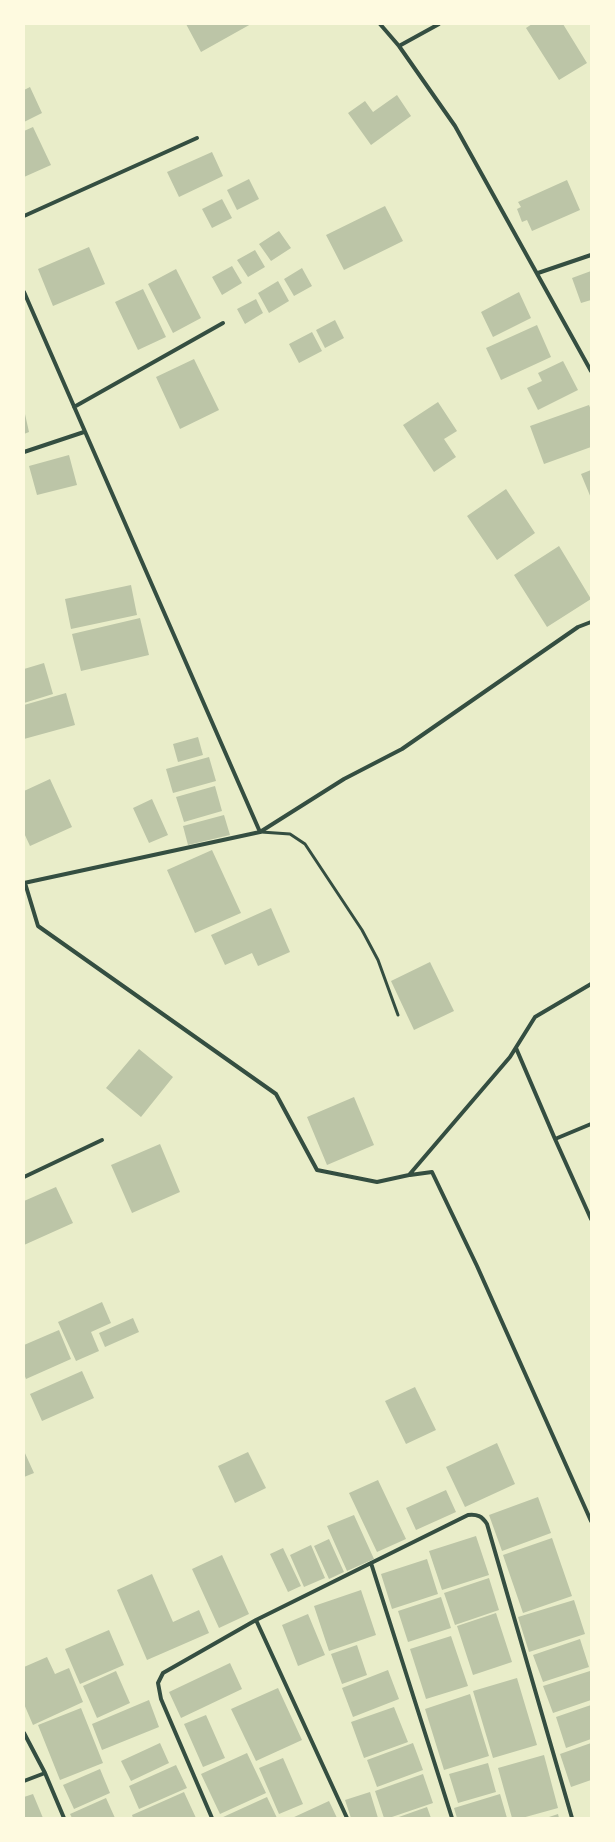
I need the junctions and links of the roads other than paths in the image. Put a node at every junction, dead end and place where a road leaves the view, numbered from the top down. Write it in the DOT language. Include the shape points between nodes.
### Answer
graph roads {
  1 [pos="380,24"];
  2 [pos="439,24"];
  3 [pos="399,46"];
  4 [pos="197,138"];
  5 [pos="24,216"];
  6 [pos="591,255"];
  7 [pos="538,272"];
  8 [pos="24,292"];
  9 [pos="223,323"];
  10 [pos="591,371"];
  11 [pos="74,407"];
  12 [pos="84,432"];
  13 [pos="24,452"];
  14 [pos="591,622"];
  15 [pos="260,832"];
  16 [pos="25,883"];
  17 [pos="591,984"];
  18 [pos="398,1015"];
  19 [pos="516,1048"];
  20 [pos="591,1124"];
  21 [pos="102,1140"];
  22 [pos="555,1140"];
  23 [pos="409,1174"];
  24 [pos="24,1177"];
  25 [pos="591,1219"];
  26 [pos="591,1521"];
  27 [pos="371,1563"];
  28 [pos="256,1620"];
  29 [pos="24,1733"];
  30 [pos="45,1772"];
  31 [pos="24,1781"];
  32 [pos="64,1818"];
  33 [pos="212,1818"];
  34 [pos="347,1818"];
  35 [pos="452,1818"];
  36 [pos="572,1818"];
  1 -- 3 [label="street"];
  2 -- 3 [label="street"];
  3 -- 7 [label="street" via="455,126"];
  4 -- 5 [label="street"];
  6 -- 7 [label="street"];
  7 -- 10 [label="street"];
  8 -- 11 [label="street"];
  9 -- 11 [label="street"];
  11 -- 12 [label="street"];
  12 -- 13 [label="street"];
  12 -- 15 [label="street"];
  14 -- 15 [label="street" via="578,627 402,749 344,779"];
  15 -- 16 [label="street"];
  15 -- 18 [label="lane" via="290,834 305,844 365,936 378,960"];
  16 -- 23 [label="street" via="38,926 276,1094 317,1170 377,1182"];
  17 -- 19 [label="street" via="535,1017"];
  19 -- 22 [label="street"];
  19 -- 23 [label="street"];
  20 -- 22 [label="street"];
  21 -- 24 [label="street"];
  22 -- 25 [label="street"];
  23 -- 26 [label="street" via="432,1172"];
  27 -- 28 [label="street"];
  27 -- 35 [label="street"];
  27 -- 36 [label="street" via="468,1515 476,1514 483,1518 487,1524"];
  28 -- 33 [label="street" via="176,1664 163,1673 158,1683 161,1699"];
  28 -- 34 [label="street"];
  29 -- 30 [label="street"];
  30 -- 31 [label="street"];
  30 -- 32 [label="street"];
}
